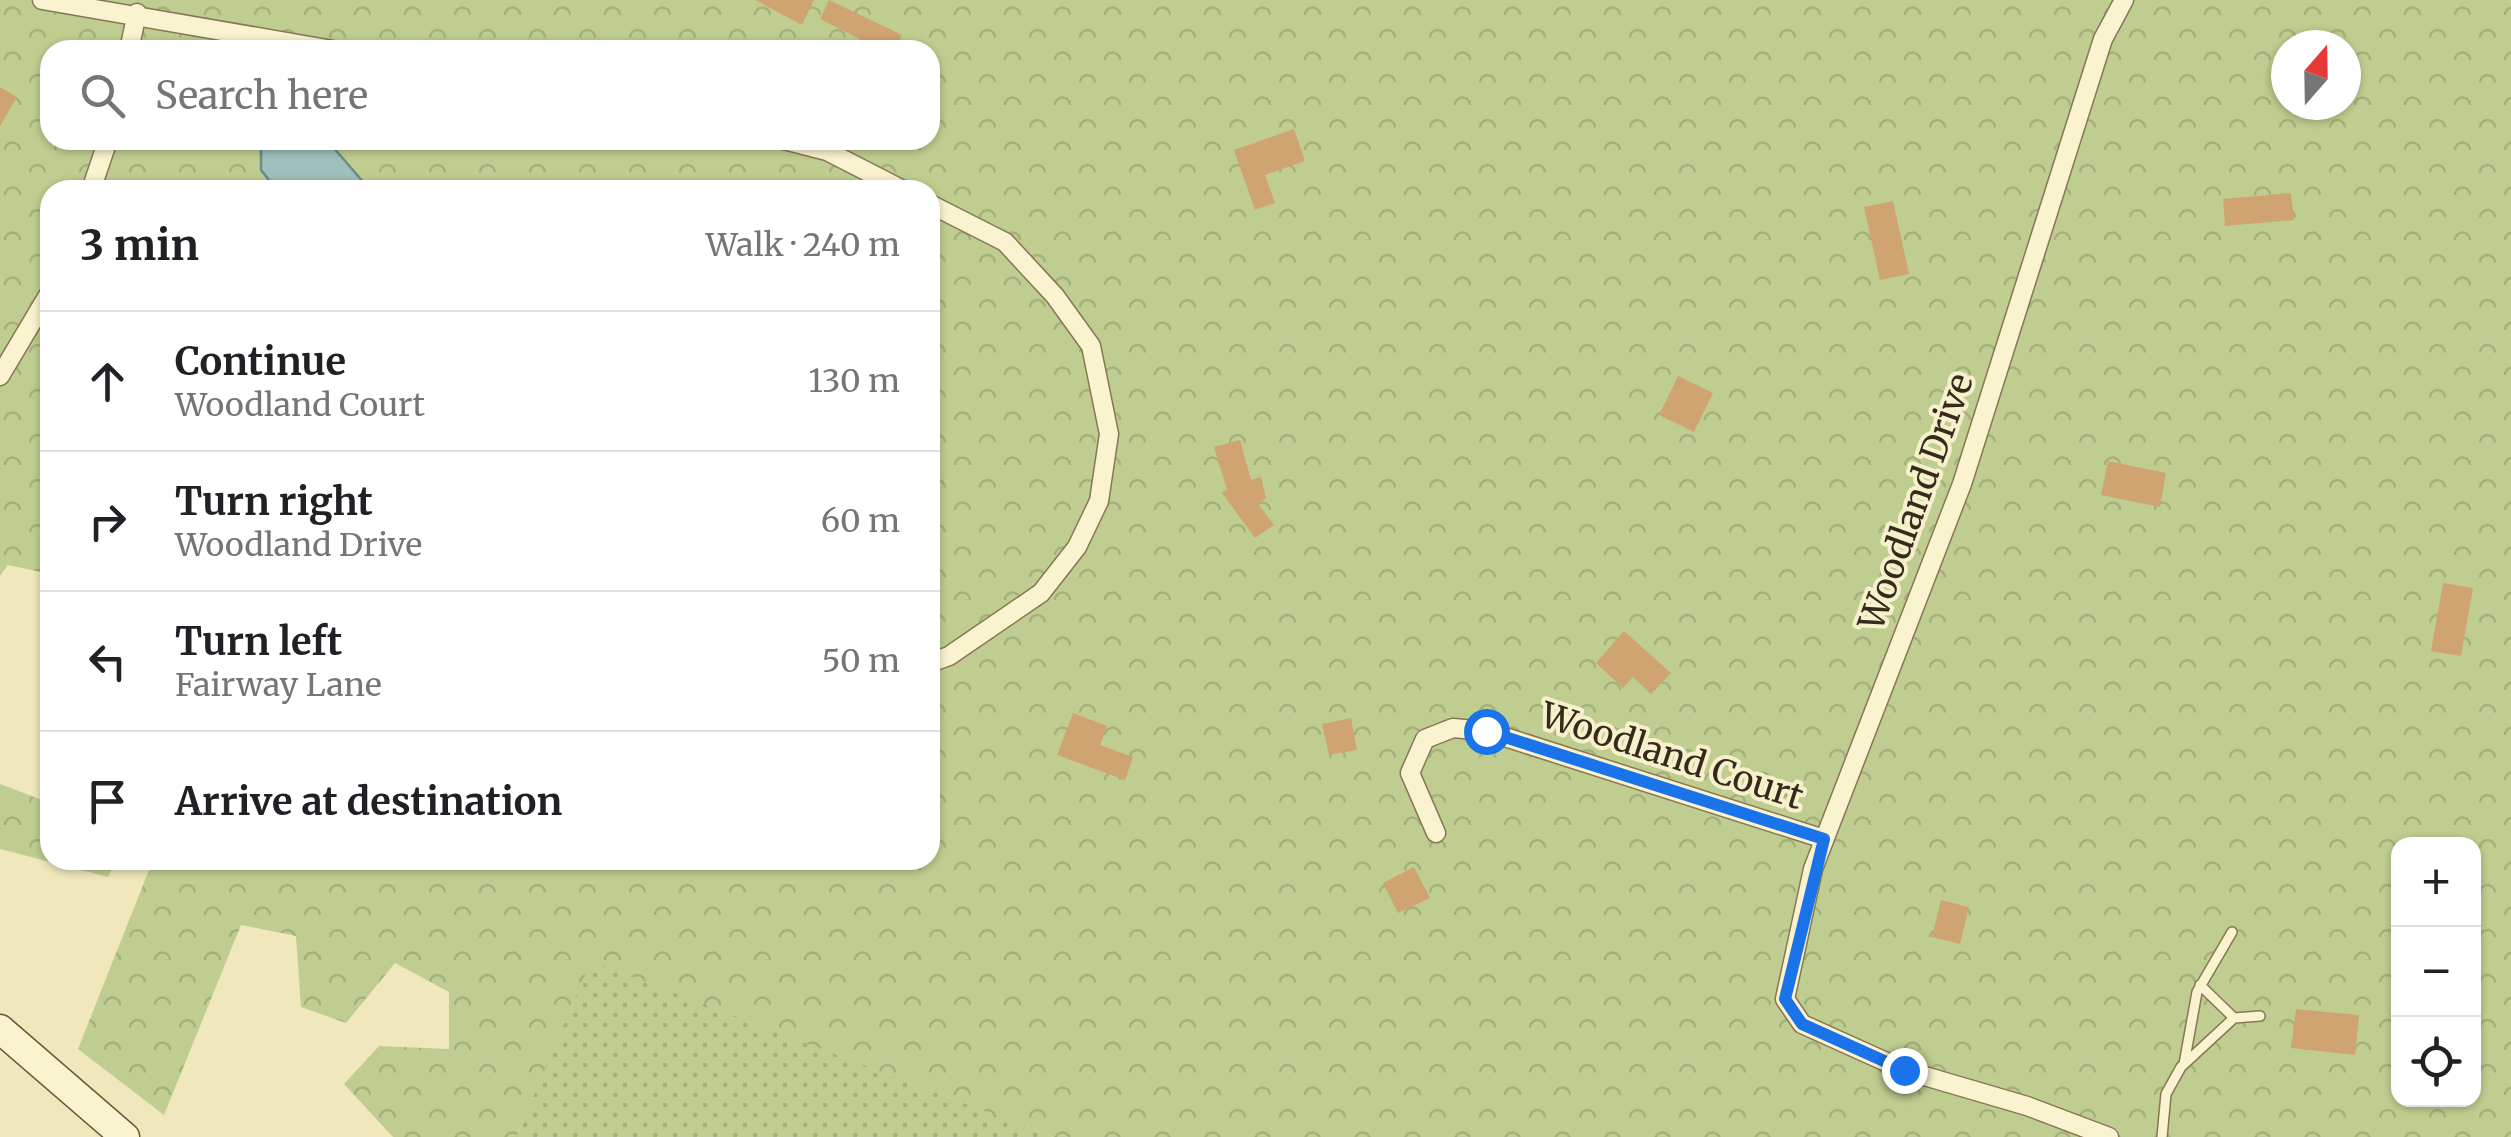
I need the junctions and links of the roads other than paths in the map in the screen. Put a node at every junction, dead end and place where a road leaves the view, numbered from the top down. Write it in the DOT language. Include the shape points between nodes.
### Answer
graph roads {
  1 [pos="42,0"];
  2 [pos="2124,0"];
  3 [pos="137,13"];
  4 [pos="130,40"];
  5 [pos="279,40"];
  6 [pos="105,150"];
  7 [pos="823,150"];
  8 [pos="94,180"];
  9 [pos="884,180"];
  10 [pos="940,209"];
  11 [pos="40,309"];
  12 [pos="0,376"];
  13 [pos="940,659"];
  14 [pos="1436,833"];
  15 [pos="1824,839"];
  16 [pos="2232,932"];
  17 [pos="2200,985"];
  18 [pos="2260,1016"];
  19 [pos="2234,1018"];
  20 [pos="0,1029"];
  21 [pos="2184,1064"];
  22 [pos="126,1137"];
  23 [pos="2109,1137"];
  24 [pos="2162,1137"];
  1 -- 3 [label="street"];
  2 -- 15 [label="street, Woodland Drive" via="2103,39 1962,484"];
  3 -- 4 [label="street"];
  3 -- 5 [label="street"];
  6 -- 8 [label="street"];
  7 -- 9 [label="street"];
  10 -- 13 [label="street" via="1005,242 1054,296 1090,346 1109,434 1099,500 1078,547 1041,592"];
  11 -- 12 [label="street"];
  14 -- 15 [label="street, Woodland Court" via="1410,772 1424,739 1454,728 1486,731"];
  15 -- 23 [label="street, Woodland Drive" via="1785,999 1802,1024 1904,1070"];
  16 -- 17 [label="lane"];
  17 -- 19 [label="lane"];
  17 -- 21 [label="lane"];
  18 -- 19 [label="lane"];
  19 -- 21 [label="lane"];
  20 -- 22 [label="street"];
  21 -- 24 [label="lane" via="2168,1086"];
}
